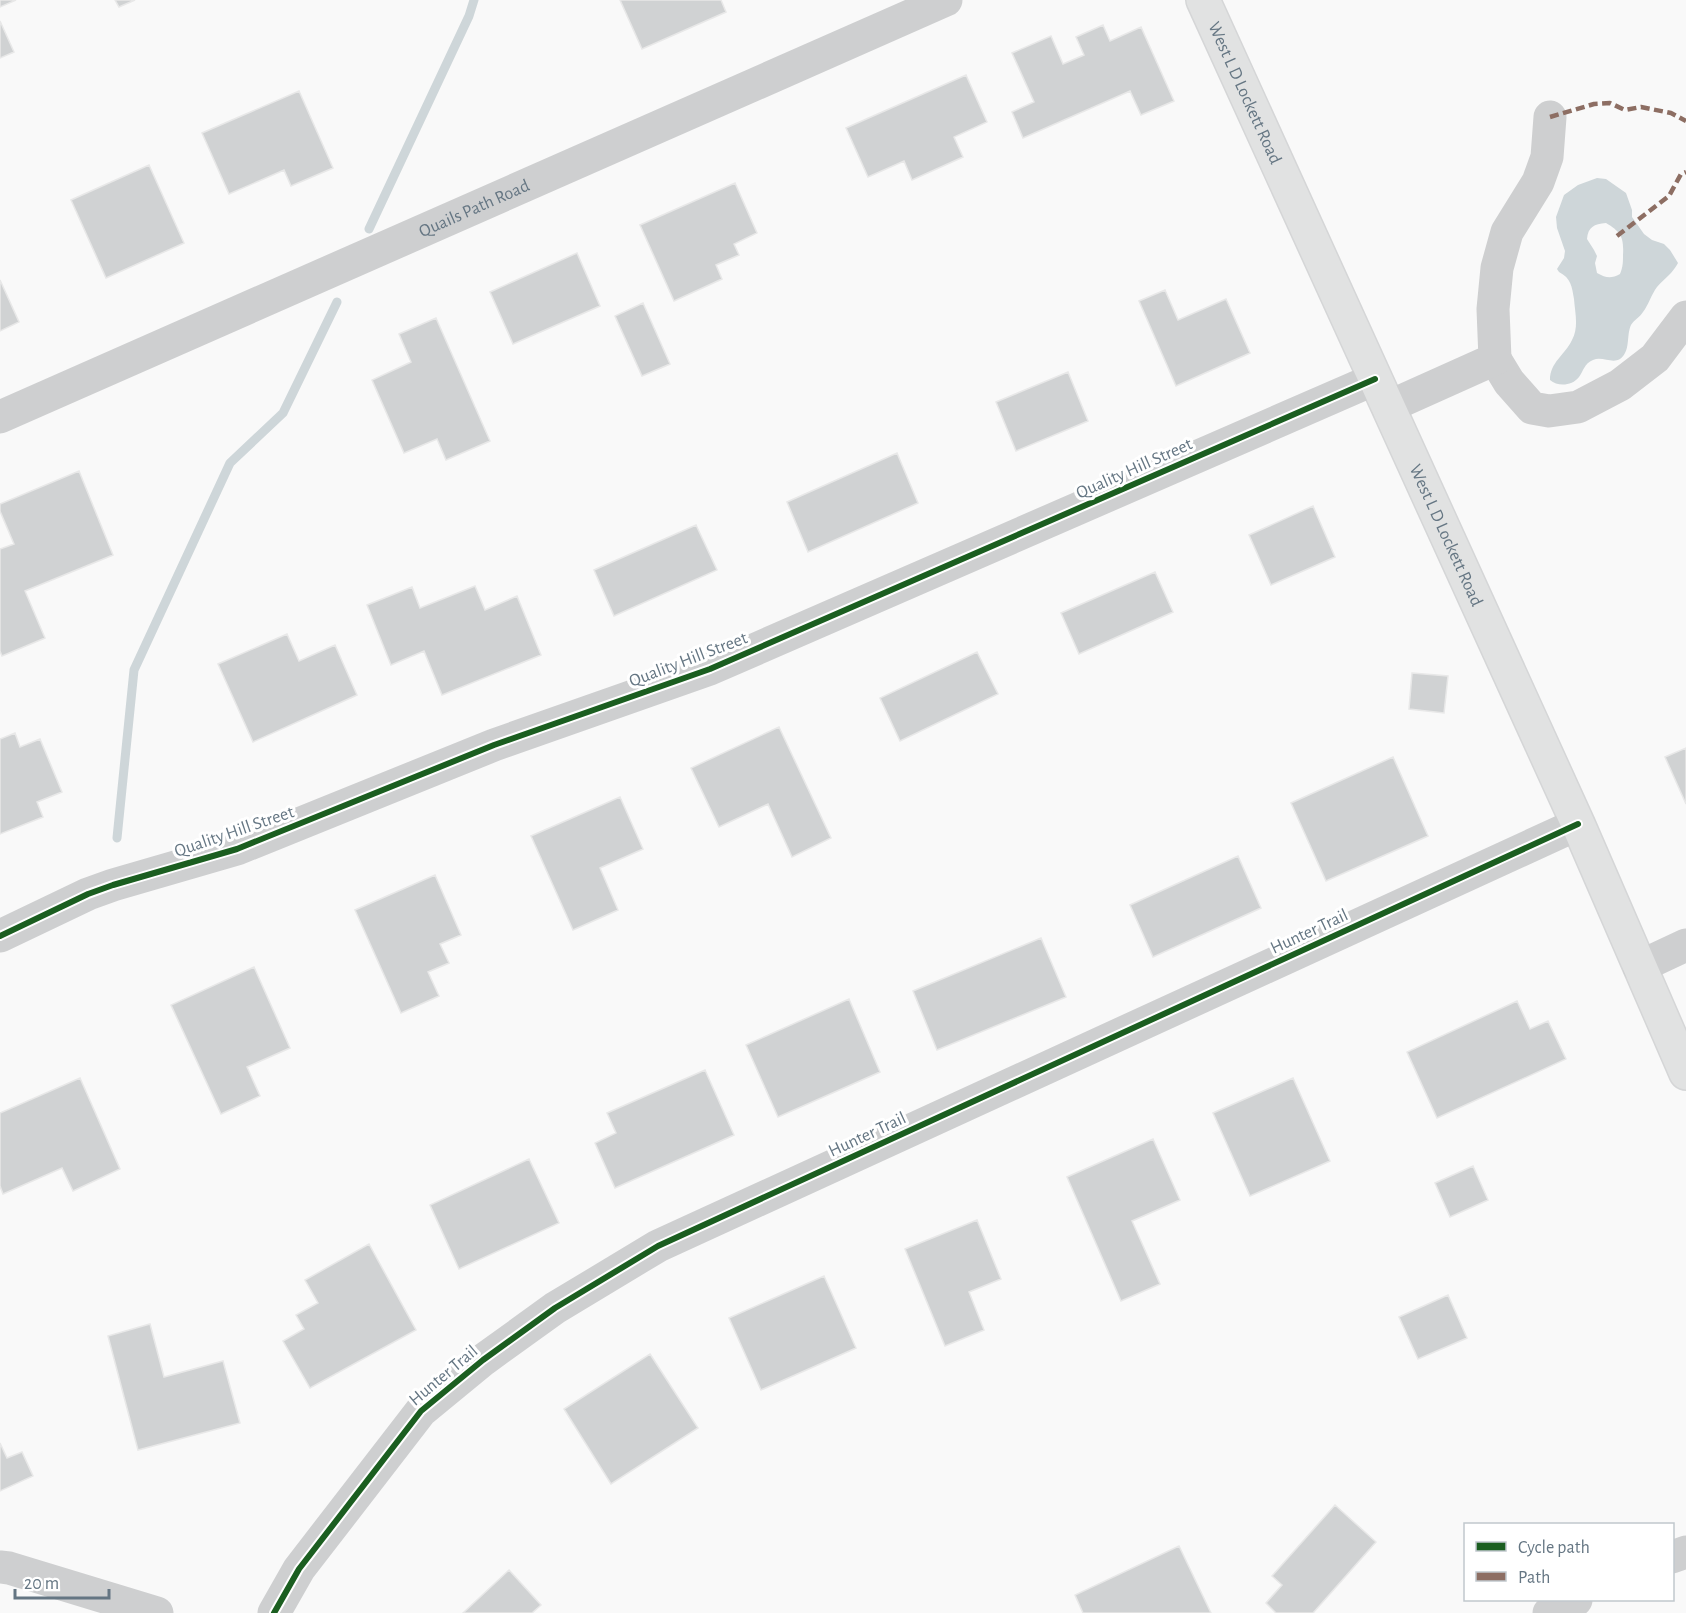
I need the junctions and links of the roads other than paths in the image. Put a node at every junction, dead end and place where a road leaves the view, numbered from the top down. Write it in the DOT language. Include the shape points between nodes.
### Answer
graph roads {
  1 [pos="946,0"];
  2 [pos="1203,0"];
  3 [pos="1550,117"];
  4 [pos="1686,317"];
  5 [pos="1495,359"];
  6 [pos="1382,393"];
  7 [pos="0,417"];
  8 [pos="1578,824"];
  9 [pos="0,936"];
  10 [pos="1686,945"];
  11 [pos="1639,967"];
  12 [pos="1686,1073"];
  13 [pos="0,1567"];
  14 [pos="1572,1601"];
  15 [pos="157,1613"];
  16 [pos="274,1613"];
  17 [pos="1549,1613"];
  1 -- 7 [label="street, Quails Path Road"];
  2 -- 6 [label="main road, West L D Lockett Road"];
  3 -- 5 [label="street" via="1547,157 1538,182 1507,232 1497,268 1493,309"];
  4 -- 5 [label="street" via="1655,358 1620,385 1578,407 1549,411 1532,408"];
  5 -- 6 [label="street, Quality Hill Street"];
  6 -- 8 [label="main road, West L D Lockett Road"];
  6 -- 9 [label="street, Quality Hill Street" via="710,669 494,745 237,849 105,888"];
  8 -- 11 [label="main road, West L D Lockett Road"];
  8 -- 16 [label="street, Hunter Trail" via="658,1246 555,1308 421,1410 299,1569"];
  10 -- 11 [label="street"];
  11 -- 12 [label="main road, West L D Lockett Road"];
  13 -- 15 [label="street"];
  14 -- 17 [label="street"];
}
